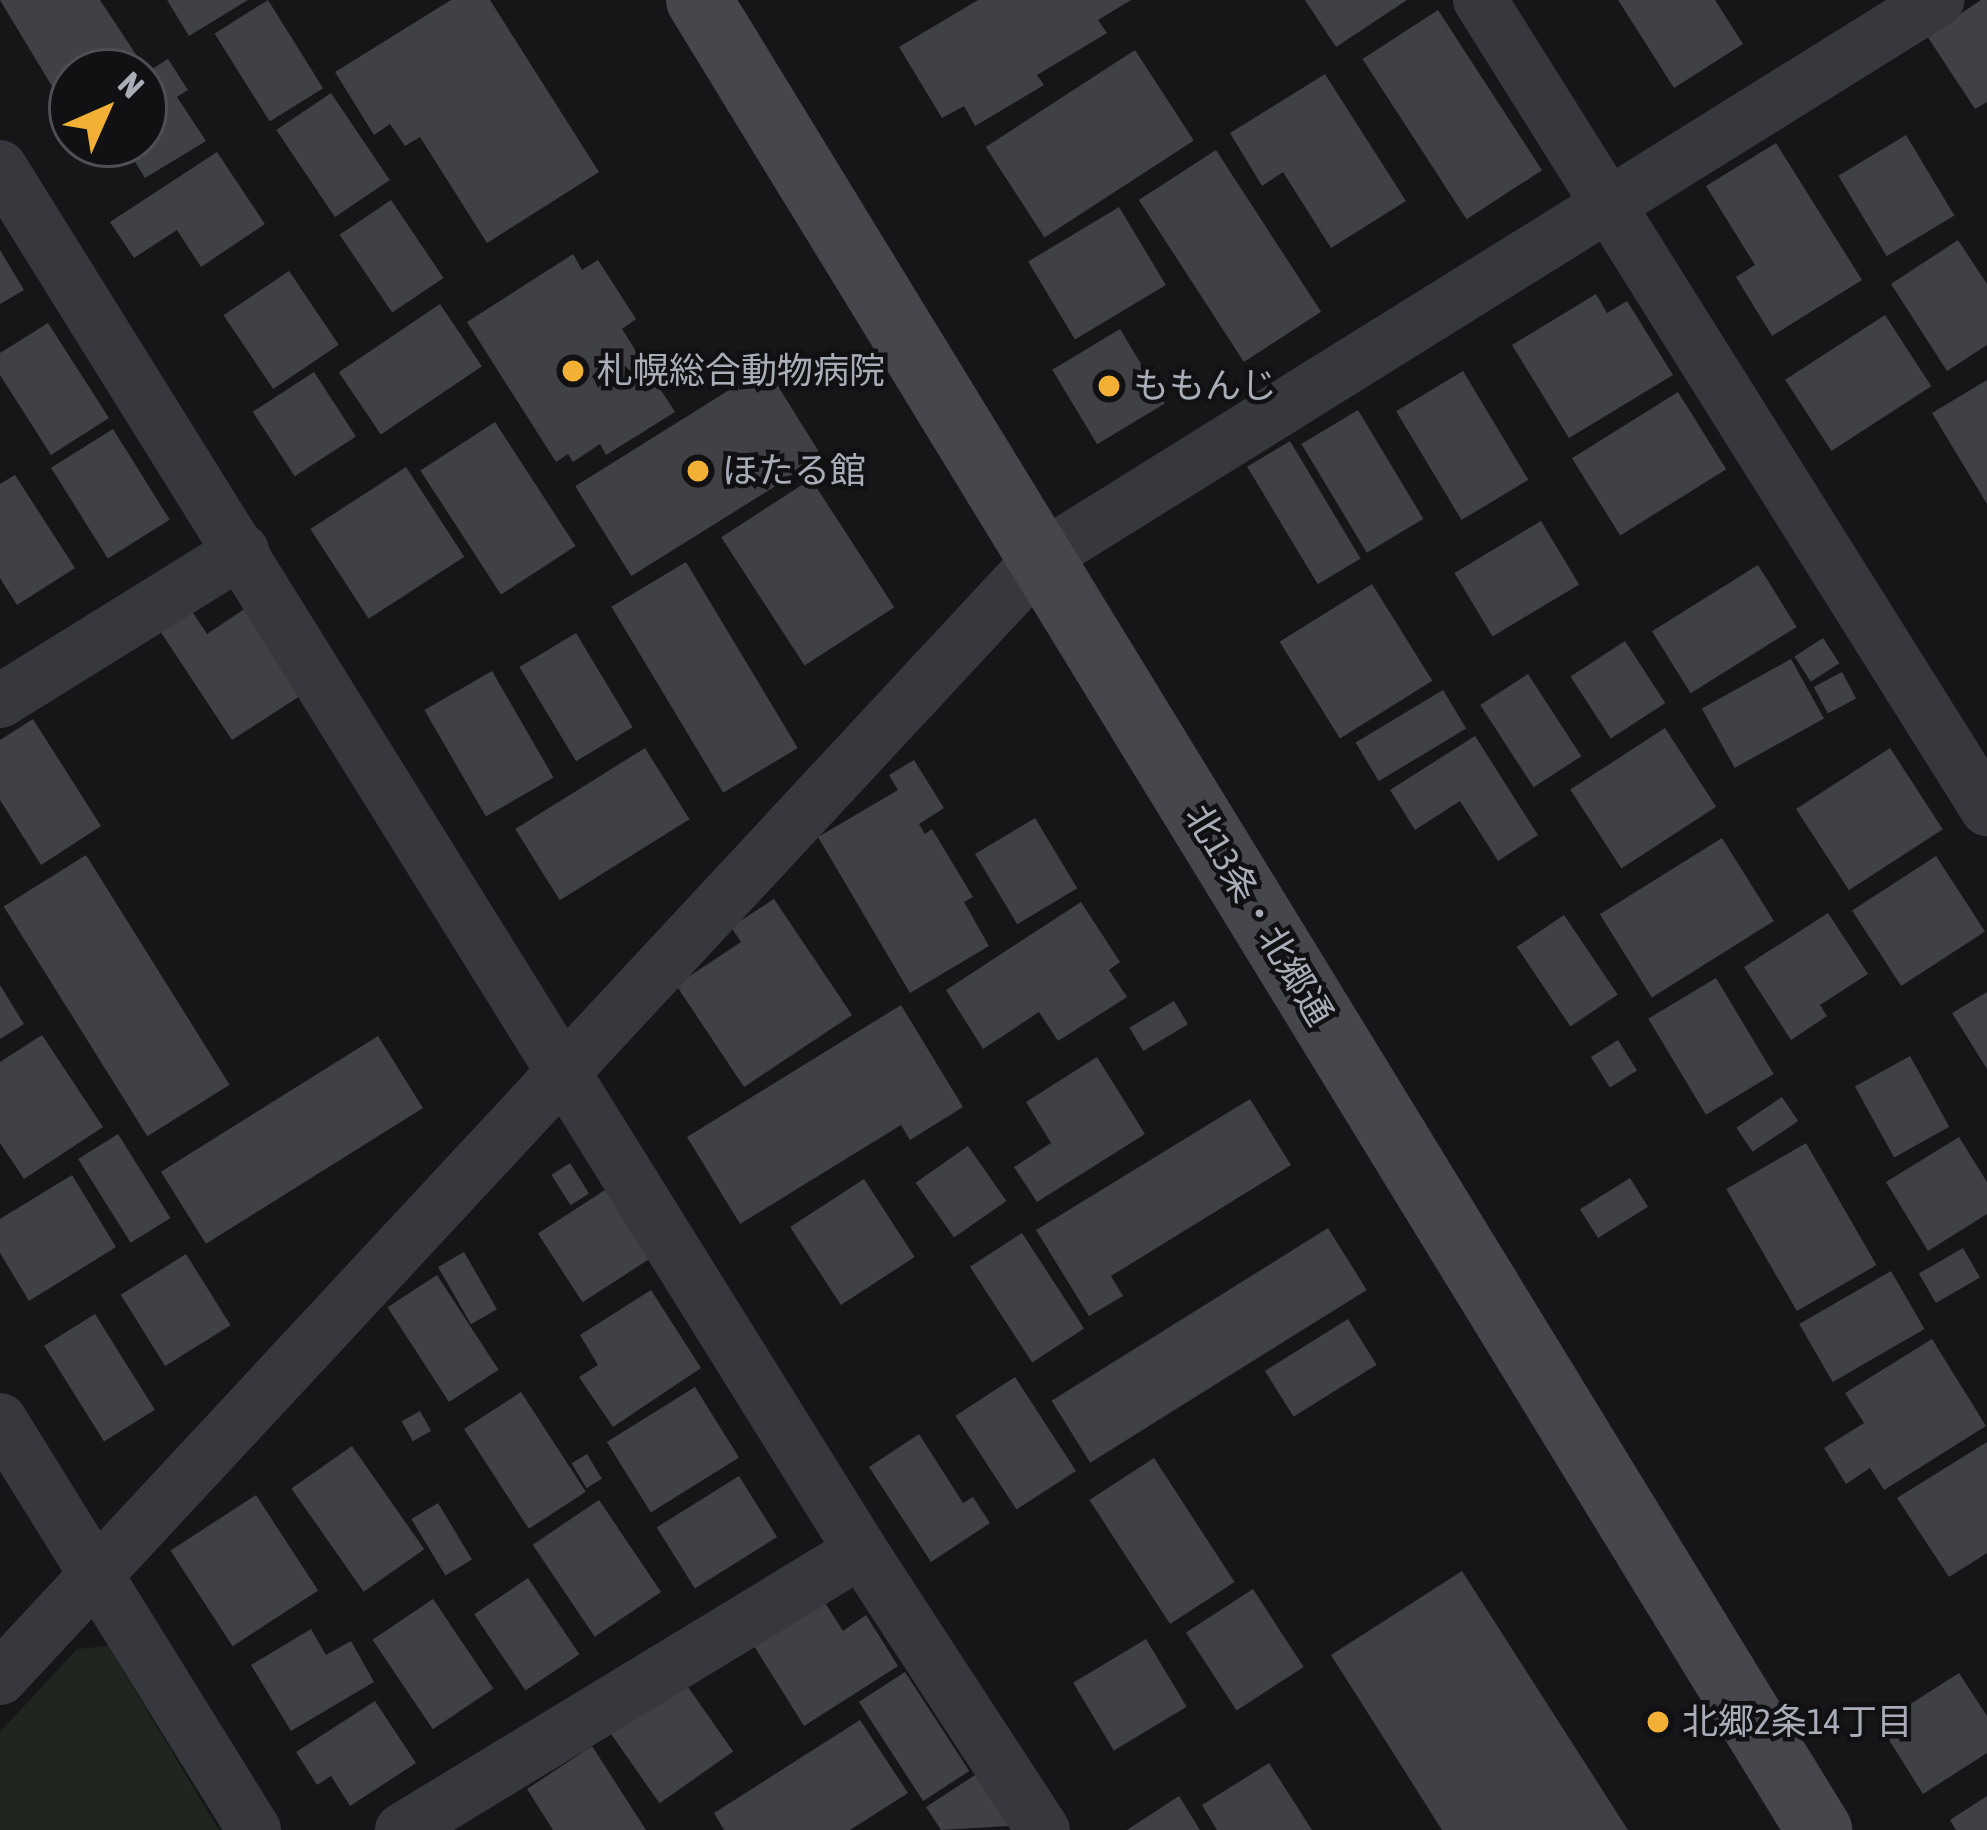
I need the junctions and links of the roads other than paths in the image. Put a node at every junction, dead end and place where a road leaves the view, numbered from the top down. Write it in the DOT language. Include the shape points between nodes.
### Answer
graph roads {
  1 [pos="699,0"];
  2 [pos="1480,0"];
  3 [pos="1936,0"];
  4 [pos="0,167"];
  5 [pos="1609,205"];
  6 [pos="242,551"];
  7 [pos="1041,558"];
  8 [pos="0,701"];
  9 [pos="1987,808"];
  10 [pos="566,1069"];
  11 [pos="0,1420"];
  12 [pos="861,1551"];
  13 [pos="95,1576"];
  14 [pos="0,1678"];
  15 [pos="254,1830"];
  16 [pos="402,1830"];
  17 [pos="1043,1830"];
  18 [pos="1819,1830"];
  1 -- 7 [label="main road, 北13条・北郷通"];
  2 -- 5 [label="street"];
  3 -- 5 [label="street"];
  4 -- 6 [label="street"];
  5 -- 7 [label="street"];
  5 -- 9 [label="street"];
  6 -- 8 [label="street"];
  6 -- 10 [label="street"];
  7 -- 10 [label="street"];
  7 -- 18 [label="main road, 北13条・北郷通"];
  10 -- 12 [label="street"];
  10 -- 13 [label="street"];
  11 -- 13 [label="street"];
  12 -- 16 [label="street"];
  12 -- 17 [label="street"];
  13 -- 14 [label="street"];
  13 -- 15 [label="street"];
}
